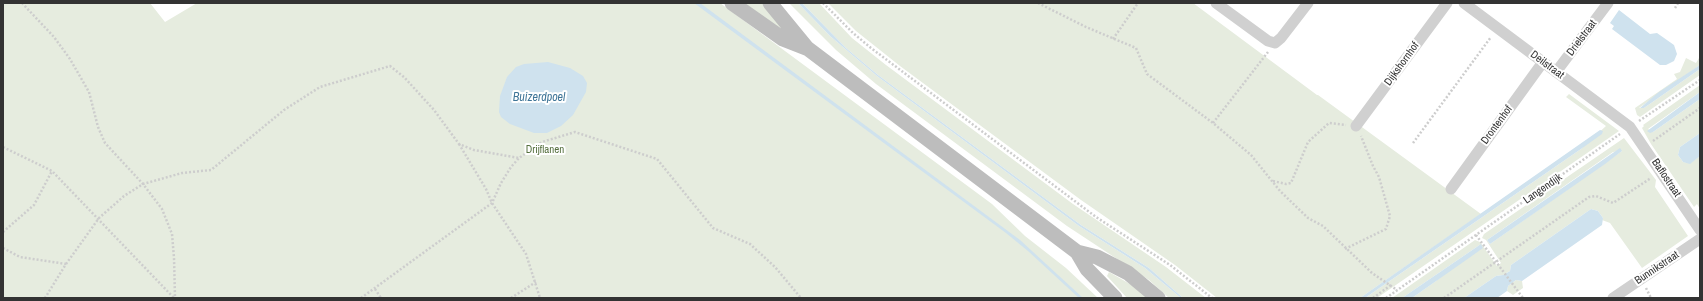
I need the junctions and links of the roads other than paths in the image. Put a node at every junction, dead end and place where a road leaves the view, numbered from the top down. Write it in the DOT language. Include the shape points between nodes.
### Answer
graph roads {
  1 [pos="732,3"];
  2 [pos="770,3"];
  3 [pos="1216,3"];
  4 [pos="1308,3"];
  5 [pos="1447,3"];
  6 [pos="1464,3"];
  7 [pos="1608,3"];
  8 [pos="807,48"];
  9 [pos="1543,62"];
  10 [pos="1556,72"];
  11 [pos="1356,126"];
  12 [pos="1630,127"];
  13 [pos="1451,189"];
  14 [pos="1700,230"];
  15 [pos="1700,238"];
  16 [pos="1078,252"];
  17 [pos="1115,298"];
  18 [pos="1158,298"];
  19 [pos="1613,298"];
  1 -- 8 [label="main road" via="783,39"];
  2 -- 8 [label="main road"];
  3 -- 4 [label="street" via="1268,41 1275,43"];
  5 -- 11 [label="street, Dijkshornhof"];
  6 -- 9 [label="street, Deilstraat"];
  7 -- 10 [label="street, Drielstraat"];
  8 -- 16 [label="main road"];
  9 -- 10 [label="street, Deilstraat"];
  9 -- 13 [label="street, Drontenhof"];
  10 -- 12 [label="street, Deilstraat"];
  12 -- 14 [label="street, Baflostraat"];
  15 -- 19 [label="street, Bunnikstraat"];
  16 -- 17 [label="main road" via="1087,269"];
  16 -- 18 [label="main road" via="1097,256 1128,273"];
}
